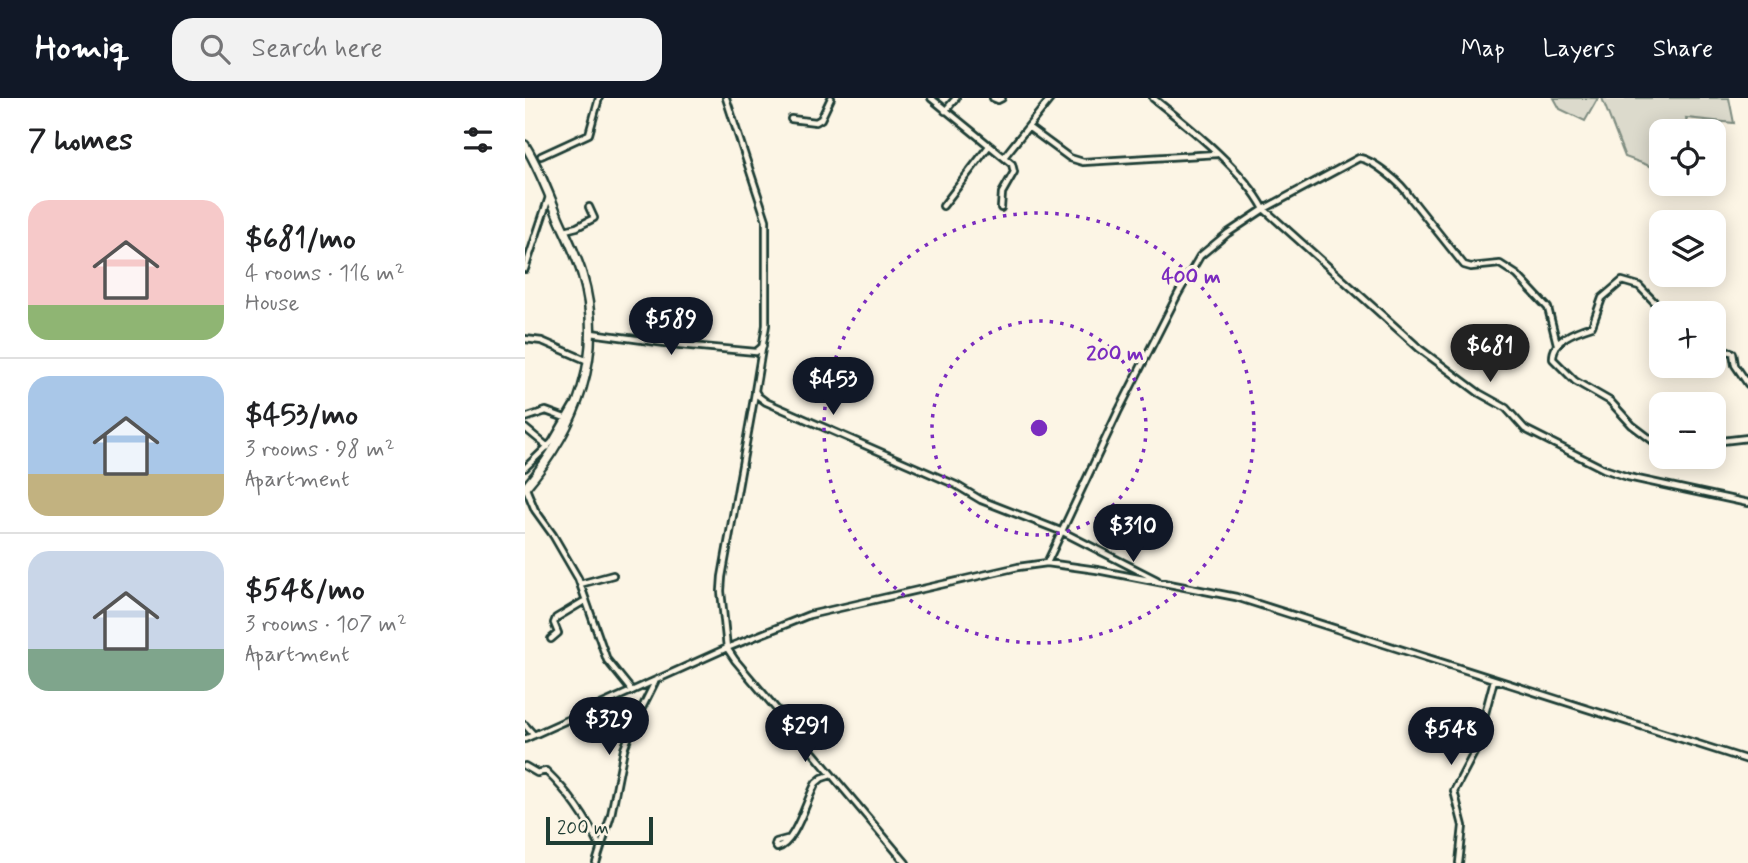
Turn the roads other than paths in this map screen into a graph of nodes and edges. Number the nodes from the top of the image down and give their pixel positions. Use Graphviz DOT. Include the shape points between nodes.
graph roads {
  1 [pos="599,98"];
  2 [pos="726,98"];
  3 [pos="831,98"];
  4 [pos="931,98"];
  5 [pos="956,98"];
  6 [pos="993,98"];
  7 [pos="1002,98"];
  8 [pos="1051,98"];
  9 [pos="1153,98"];
  10 [pos="945,111"];
  11 [pos="791,119"];
  12 [pos="1028,127"];
  13 [pos="525,145"];
  14 [pos="989,146"];
  15 [pos="1217,154"];
  16 [pos="541,156"];
  17 [pos="1004,158"];
  18 [pos="549,197"];
  19 [pos="943,206"];
  20 [pos="589,207"];
  21 [pos="1001,208"];
  22 [pos="1264,209"];
  23 [pos="564,230"];
  24 [pos="525,269"];
  25 [pos="1653,301"];
  26 [pos="590,332"];
  27 [pos="525,339"];
  28 [pos="1557,345"];
  29 [pos="763,346"];
  30 [pos="1726,350"];
  31 [pos="756,352"];
  32 [pos="762,360"];
  33 [pos="588,361"];
  34 [pos="1748,384"];
  35 [pos="755,391"];
  36 [pos="579,401"];
  37 [pos="525,418"];
  38 [pos="565,418"];
  39 [pos="525,428"];
  40 [pos="1649,438"];
  41 [pos="1748,438"];
  42 [pos="1726,441"];
  43 [pos="548,447"];
  44 [pos="527,467"];
  45 [pos="538,472"];
  46 [pos="525,487"];
  47 [pos="1748,503"];
  48 [pos="1063,532"];
  49 [pos="1048,563"];
  50 [pos="613,575"];
  51 [pos="580,584"];
  52 [pos="1164,584"];
  53 [pos="586,600"];
  54 [pos="551,639"];
  55 [pos="727,648"];
  56 [pos="1495,680"];
  57 [pos="655,681"];
  58 [pos="632,691"];
  59 [pos="525,725"];
  60 [pos="534,735"];
  61 [pos="525,739"];
  62 [pos="1748,761"];
  63 [pos="525,766"];
  64 [pos="831,775"];
  65 [pos="788,839"];
  66 [pos="601,848"];
  67 [pos="596,863"];
  68 [pos="907,863"];
  69 [pos="1459,863"];
  1 -- 16 [label="street" via="589,134"];
  2 -- 29 [label="street" via="766,220"];
  3 -- 11 [label="street" via="816,122"];
  4 -- 10 [label="street"];
  5 -- 10 [label="street"];
  6 -- 7 [label="street"];
  8 -- 12 [label="street"];
  9 -- 15 [label="street"];
  10 -- 14 [label="street"];
  12 -- 15 [label="street" via="1070,158 1083,162"];
  12 -- 17 [label="street"];
  13 -- 18 [label="main road"];
  14 -- 17 [label="street"];
  14 -- 19 [label="street"];
  15 -- 22 [label="street" via="1257,195"];
  17 -- 21 [label="street" via="1014,168 1002,192"];
  18 -- 23 [label="main road"];
  18 -- 24 [label="street"];
  20 -- 23 [label="street" via="594,218"];
  22 -- 28 [label="street" via="1365,158 1405,188 1464,265 1501,265 1526,284 1548,308"];
  22 -- 47 [label="street" via="1420,349 1506,408 1525,429 1628,477"];
  22 -- 48 [label="street" via="1219,240 1194,266 1118,412"];
  23 -- 26 [label="main road" via="582,275"];
  25 -- 28 [label="street" via="1639,286 1622,281 1602,298 1592,326 1577,330"];
  26 -- 31 [label="street"];
  26 -- 33 [label="main road"];
  27 -- 33 [label="street" via="542,341"];
  28 -- 40 [label="street" via="1553,359 1568,375 1610,401"];
  29 -- 31 [label="street"];
  29 -- 32 [label="street"];
  30 -- 34 [label="street" via="1733,353"];
  31 -- 32 [label="street"];
  32 -- 35 [label="street"];
  33 -- 36 [label="main road"];
  35 -- 48 [label="street" via="766,402 981,500"];
  35 -- 55 [label="street" via="722,577"];
  36 -- 38 [label="street"];
  36 -- 45 [label="main road" via="560,441"];
  37 -- 38 [label="street" via="546,411"];
  38 -- 43 [label="street"];
  39 -- 43 [label="street"];
  41 -- 42 [label="street"];
  43 -- 44 [label="street"];
  44 -- 45 [label="street"];
  45 -- 46 [label="main road"];
  46 -- 51 [label="street"];
  48 -- 49 [label="street"];
  48 -- 52 [label="street"];
  49 -- 52 [label="street"];
  49 -- 55 [label="street" via="824,611"];
  50 -- 51 [label="street"];
  51 -- 53 [label="street"];
  52 -- 56 [label="street" via="1236,597"];
  53 -- 54 [label="street" via="555,618 558,633"];
  53 -- 58 [label="street" via="607,660"];
  55 -- 57 [label="street"];
  55 -- 64 [label="street"];
  56 -- 62 [label="street"];
  56 -- 69 [label="street" via="1475,751 1454,791 1463,826"];
  57 -- 58 [label="street"];
  57 -- 66 [label="street" via="621,758"];
  58 -- 60 [label="street"];
  59 -- 60 [label="street"];
  60 -- 61 [label="street"];
  63 -- 66 [label="street" via="537,773 546,771 561,786"];
  64 -- 65 [label="street" via="816,783"];
  64 -- 68 [label="street"];
  66 -- 67 [label="street"];
}
